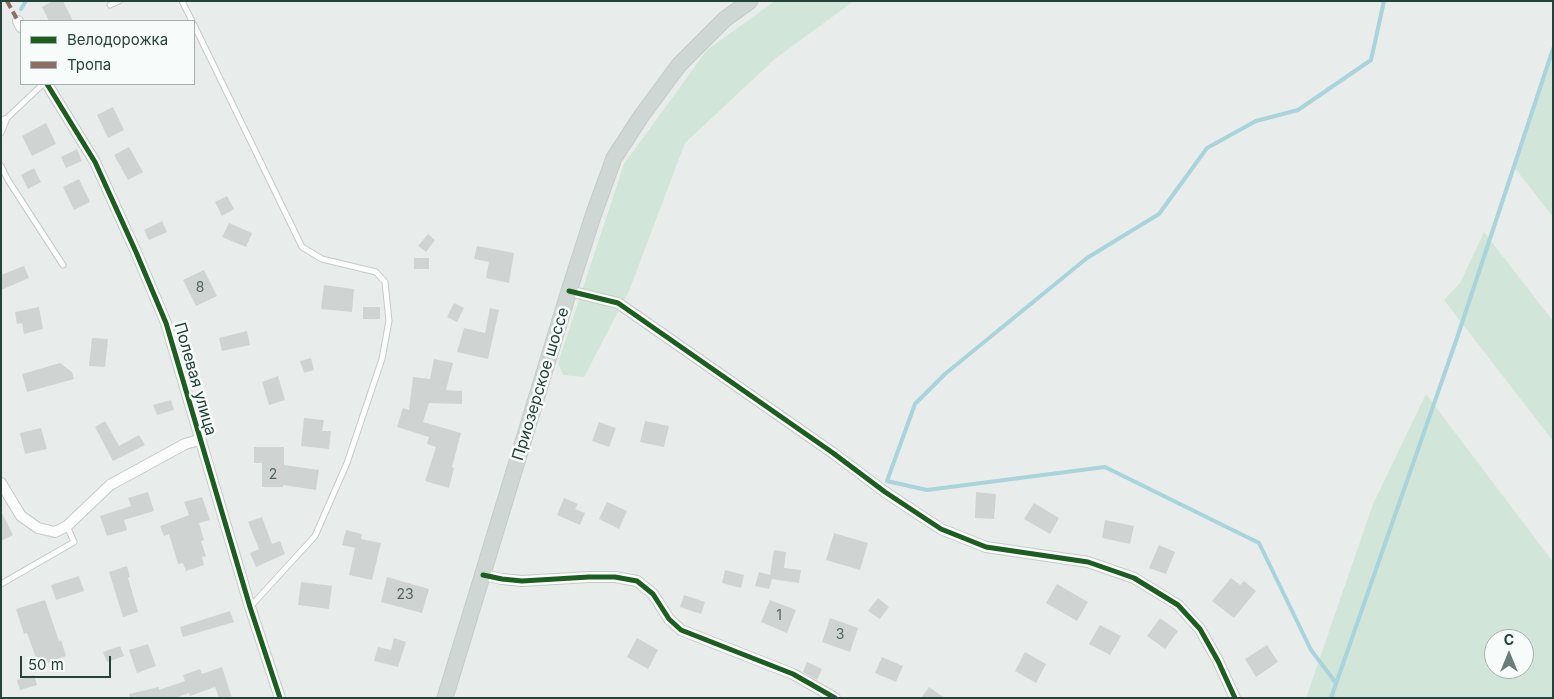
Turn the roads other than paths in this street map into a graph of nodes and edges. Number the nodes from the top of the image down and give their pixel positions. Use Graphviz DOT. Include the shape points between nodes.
graph roads {
  1 [pos="119,1"];
  2 [pos="182,1"];
  3 [pos="750,1"];
  4 [pos="110,6"];
  5 [pos="192,20"];
  6 [pos="195,27"];
  7 [pos="42,85"];
  8 [pos="48,85"];
  9 [pos="4,119"];
  10 [pos="1,134"];
  11 [pos="1,166"];
  12 [pos="63,265"];
  13 [pos="568,291"];
  14 [pos="199,440"];
  15 [pos="1,483"];
  16 [pos="67,526"];
  17 [pos="483,575"];
  18 [pos="1,584"];
  19 [pos="250,607"];
  20 [pos="280,698"];
  21 [pos="445,698"];
  22 [pos="835,698"];
  23 [pos="1235,698"];
  1 -- 4 [label="lane"];
  2 -- 5 [label="lane"];
  3 -- 13 [label="main road, Приозерское шоссе" via="726,19 680,65 614,158"];
  6 -- 19 [label="lane" via="302,247 322,259 376,272 384,282 390,320 382,359 347,463 315,536"];
  7 -- 9 [label="lane"];
  8 -- 14 [label="street, Полевая улица" via="94,162 136,252 166,323"];
  9 -- 10 [label="lane"];
  11 -- 12 [label="lane"];
  13 -- 17 [label="main road, Приозерское шоссе"];
  13 -- 23 [label="street" via="618,303 941,530 986,547 1088,562 1134,578 1178,605 1200,629"];
  14 -- 16 [label="street" via="185,444 110,485"];
  14 -- 19 [label="street, Полевая улица"];
  15 -- 16 [label="street" via="21,516 38,528 55,532"];
  16 -- 18 [label="lane" via="74,542"];
  17 -- 21 [label="main road, Приозерское шоссе"];
  17 -- 22 [label="street" via="522,581 615,577 637,582 653,594 669,619 682,630 793,674"];
  19 -- 20 [label="street, Полевая улица"];
}
